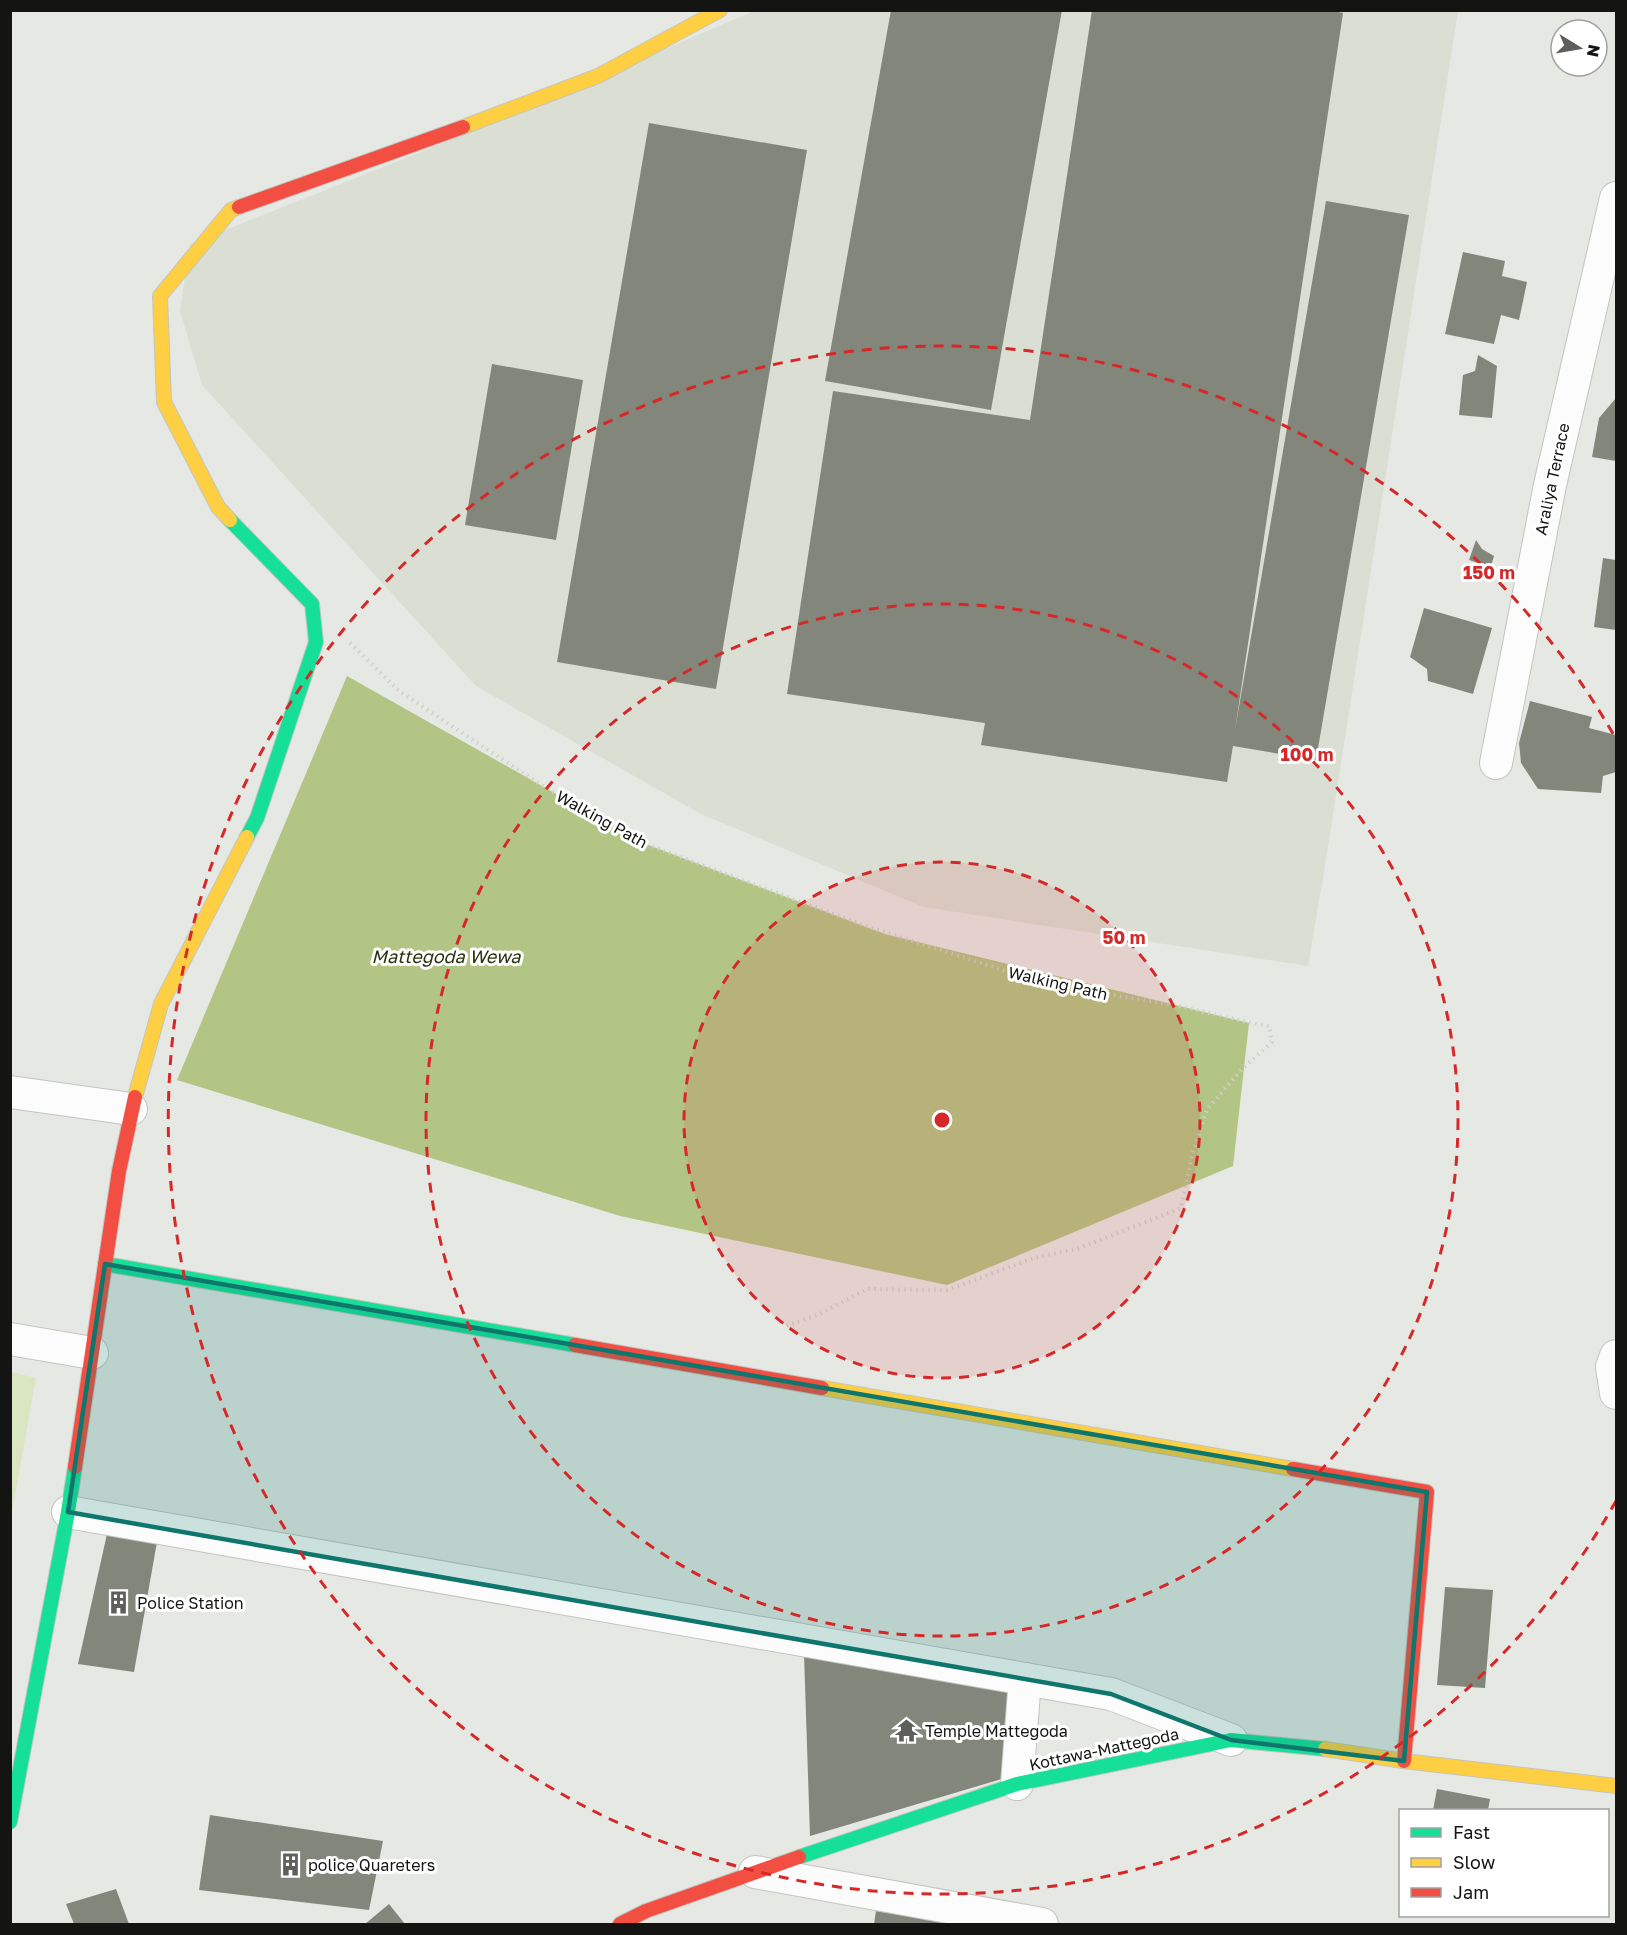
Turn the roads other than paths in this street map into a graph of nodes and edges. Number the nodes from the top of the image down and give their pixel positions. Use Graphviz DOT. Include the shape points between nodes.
graph roads {
  1 [pos="720,10"];
  2 [pos="1617,198"];
  3 [pos="1496,763"];
  4 [pos="10,1092"];
  5 [pos="132,1109"];
  6 [pos="105,1264"];
  7 [pos="10,1340"];
  8 [pos="92,1353"];
  9 [pos="1617,1356"];
  10 [pos="1617,1393"];
  11 [pos="68,1512"];
  12 [pos="1025,1679"];
  13 [pos="1231,1740"];
  14 [pos="18,1742"];
  15 [pos="1404,1761"];
  16 [pos="1017,1784"];
  17 [pos="1617,1786"];
  18 [pos="10,1822"];
  19 [pos="755,1872"];
  20 [pos="620,1924"];
  21 [pos="1042,1924"];
  1 -- 5 [label="street" via="598,76 231,210 160,296 164,402 218,507 312,604 316,642 256,818 161,1004"];
  2 -- 3 [label="street, Araliya Terrace" via="1550,485"];
  4 -- 5 [label="street"];
  5 -- 6 [label="street"];
  6 -- 8 [label="street"];
  6 -- 15 [label="street" via="1427,1492"];
  7 -- 8 [label="street"];
  8 -- 11 [label="street"];
  9 -- 10 [label="street" via="1612,1366"];
  11 -- 12 [label="street"];
  11 -- 14 [label="street"];
  12 -- 13 [label="street" via="1111,1694"];
  12 -- 16 [label="street"];
  13 -- 15 [label="street, Kottawa-Mattegoda" via="1306,1746"];
  13 -- 16 [label="street, Kottawa-Mattegoda"];
  14 -- 18 [label="street"];
  15 -- 17 [label="street, Kottawa-Mattegoda"];
  16 -- 19 [label="street, Kottawa-Mattegoda"];
  19 -- 20 [label="street, Kottawa-Mattegoda"];
  19 -- 21 [label="street"];
}
